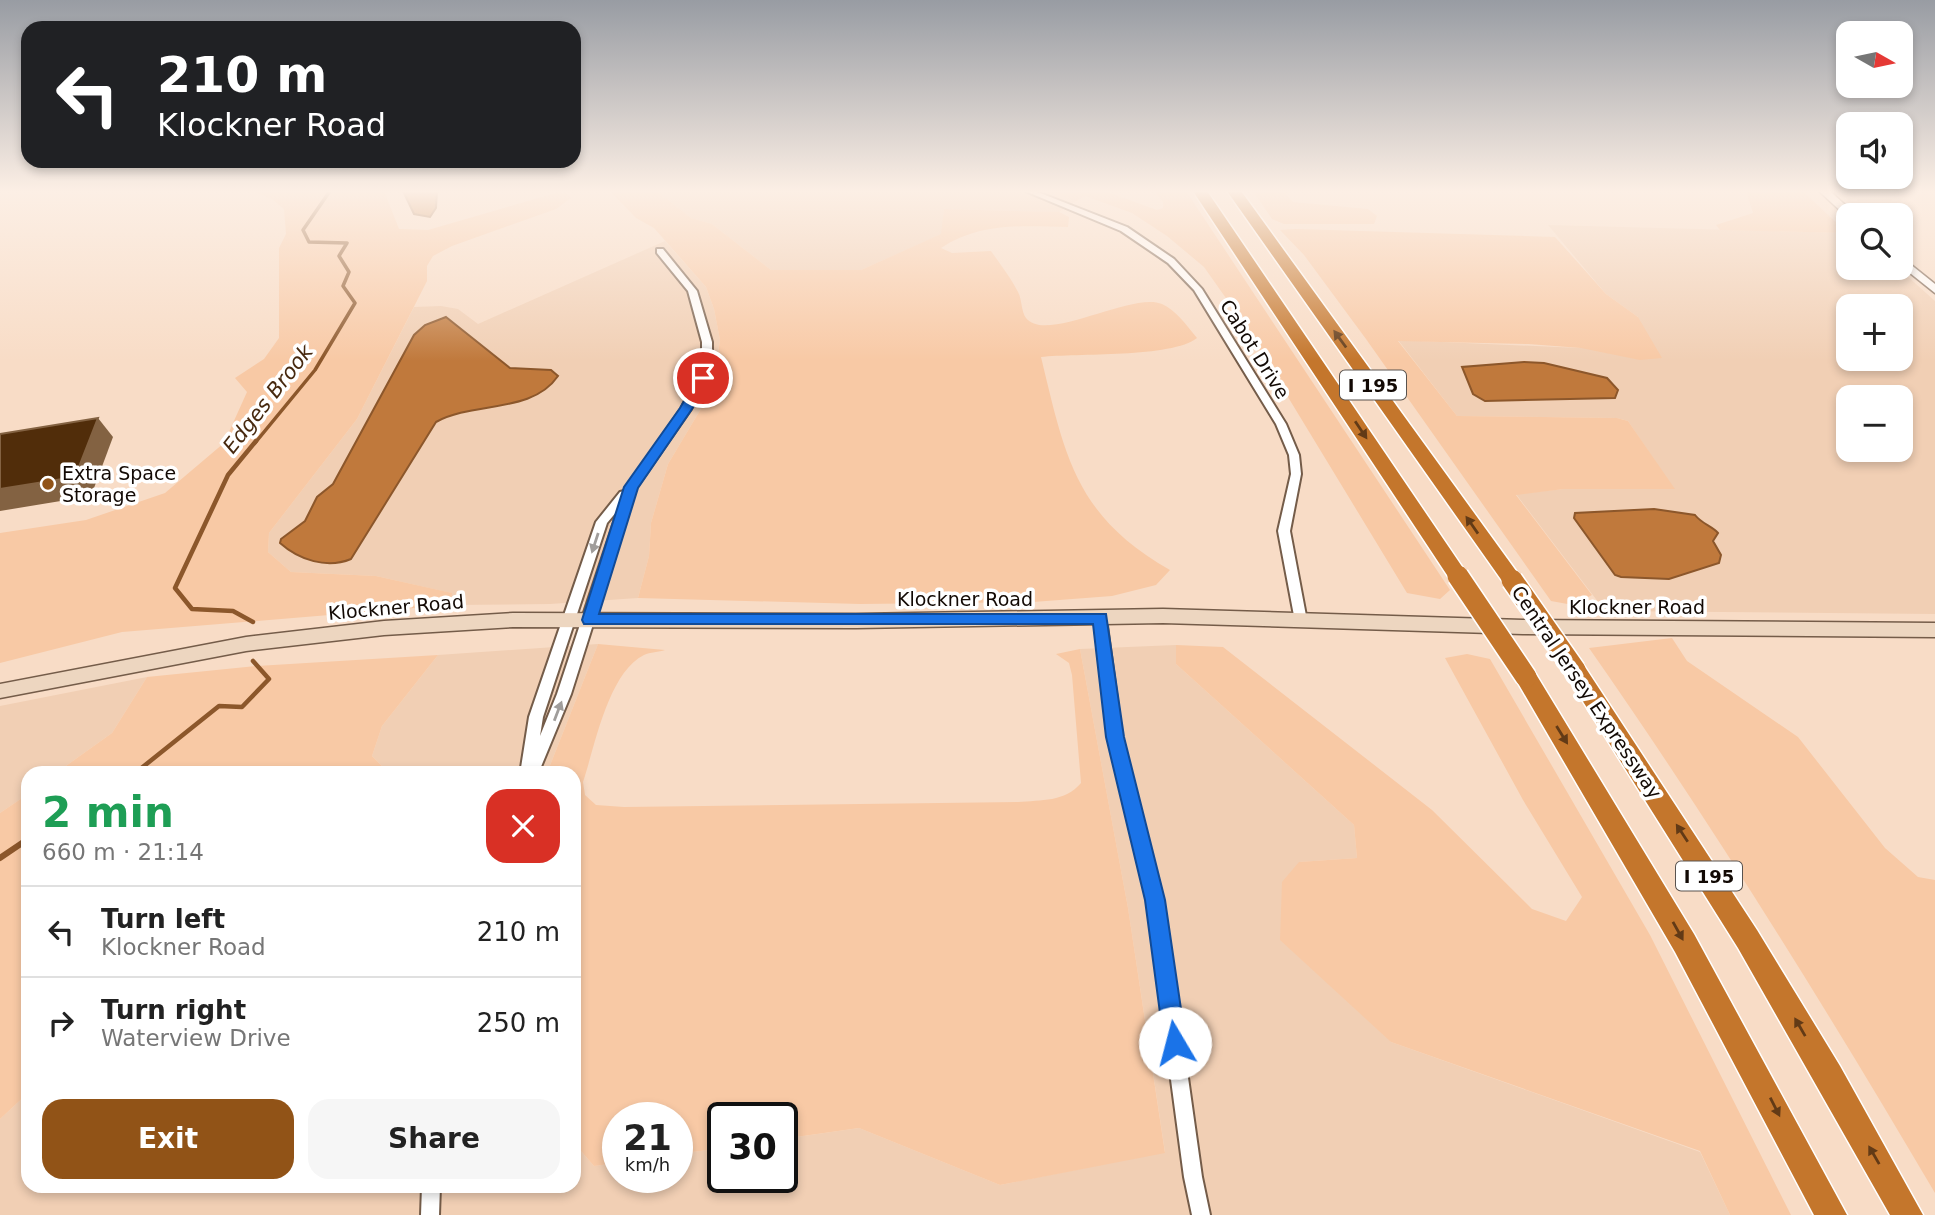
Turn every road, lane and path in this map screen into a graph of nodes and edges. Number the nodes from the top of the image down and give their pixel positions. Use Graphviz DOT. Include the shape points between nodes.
graph roads {
  1 [pos="1152,248"];
  2 [pos="1238,248"];
  3 [pos="1274,248"];
  4 [pos="660,251"];
  5 [pos="1913,271"];
  6 [pos="1935,290"];
  7 [pos="631,487"];
  8 [pos="1100,618"];
  9 [pos="580,620"];
  10 [pos="1301,621"];
  11 [pos="1935,630"];
  12 [pos="0,691"];
  13 [pos="530,766"];
  14 [pos="532,766"];
  15 [pos="431,1193"];
  16 [pos="430,1215"];
  17 [pos="1201,1215"];
  18 [pos="1830,1215"];
  19 [pos="1907,1215"];
  1 -- 10 [label="street, Cabot Drive" via="1198,289 1281,424 1294,455 1296,474 1284,531"];
  2 -- 18 [label="highway, I 195, one-way, bridge" via="1526,677 1720,1004"];
  19 -- 3 [label="highway, Central Jersey Expressway / I 195, one-way, bridge" via="1712,881 1575,670"];
  4 -- 7 [label="street" via="692,291 709,356 695,395"];
  5 -- 6 [label="street"];
  7 -- 9 [label="street"];
  7 -- 9 [label="street, one-way" via="602,523"];
  8 -- 9 [label="main road, Klockner Road"];
  8 -- 10 [label="main road, Klockner Road"];
  8 -- 17 [label="street" via="1115,737 1155,900"];
  9 -- 12 [label="main road, Klockner Road" via="449,623 287,639"];
  9 -- 13 [label="street" via="561,641 536,717"];
  14 -- 9 [label="street, one-way" via="564,694"];
  10 -- 11 [label="main road, Klockner Road"];
  15 -- 16 [label="street"];
}
